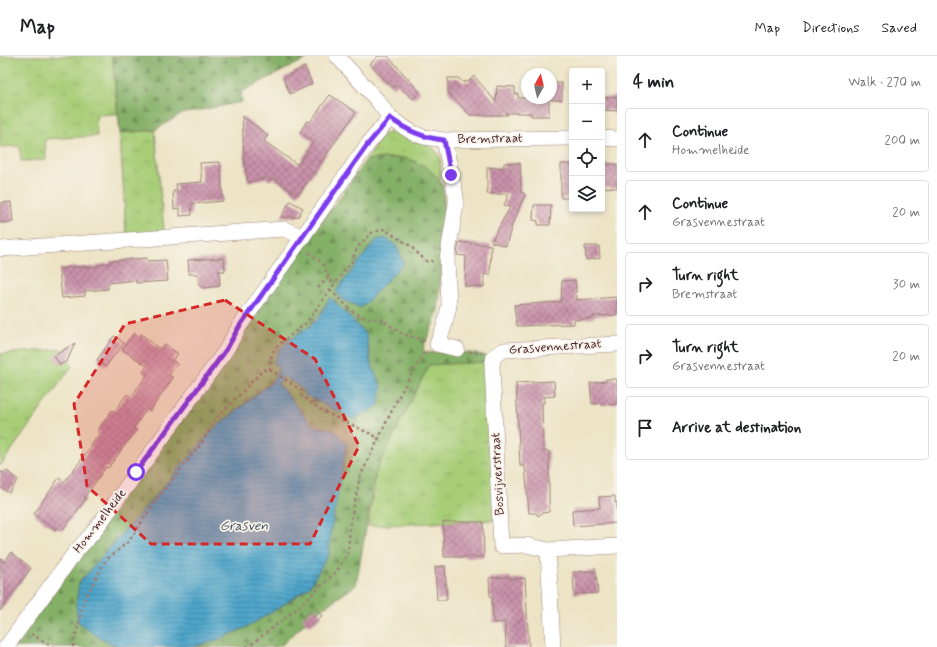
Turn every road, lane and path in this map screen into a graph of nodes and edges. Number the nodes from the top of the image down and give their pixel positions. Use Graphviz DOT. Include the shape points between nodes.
graph roads {
  1 [pos="337,56"];
  2 [pos="390,118"];
  3 [pos="569,138"];
  4 [pos="605,138"];
  5 [pos="617,139"];
  6 [pos="444,140"];
  7 [pos="300,243"];
  8 [pos="0,249"];
  9 [pos="447,259"];
  10 [pos="328,278"];
  11 [pos="332,286"];
  12 [pos="318,288"];
  13 [pos="330,291"];
  14 [pos="437,344"];
  15 [pos="617,344"];
  16 [pos="457,349"];
  17 [pos="494,356"];
  18 [pos="270,369"];
  19 [pos="379,438"];
  20 [pos="617,546"];
  21 [pos="548,550"];
  22 [pos="21,627"];
  23 [pos="6,647"];
  24 [pos="53,647"];
  25 [pos="73,647"];
  26 [pos="246,647"];
  27 [pos="553,647"];
  1 -- 2 [label="street"];
  2 -- 6 [label="street, Bremstraat" via="413,133"];
  2 -- 7 [label="street, Hommelheide" via="368,144"];
  3 -- 6 [label="street, Bremstraat"];
  4 -- 5 [label="street"];
  6 -- 9 [label="street" via="456,196"];
  7 -- 8 [label="street" via="284,229"];
  7 -- 10 [label="path" via="323,264"];
  7 -- 22 [label="street, Hommelheide" via="239,327 226,350"];
  9 -- 11 [label="path" via="426,261 409,245 384,230 371,233 357,248 351,263"];
  9 -- 14 [label="street" via="449,306"];
  10 -- 11 [label="path"];
  10 -- 12 [label="path"];
  11 -- 13 [label="path"];
  13 -- 14 [label="path" via="347,307 365,318 381,319 401,333"];
  13 -- 18 [label="path" via="306,323 275,348 270,360"];
  14 -- 16 [label="street"];
  14 -- 19 [label="path" via="423,354"];
  15 -- 17 [label="street, Grasvennestraat" via="504,350"];
  16 -- 17 [label="path"];
  17 -- 21 [label="street, Bosvijverstraat" via="492,366 501,546 526,545"];
  18 -- 19 [label="path" via="302,391 301,395 321,410"];
  18 -- 25 [label="path" via="263,370 214,421 201,444 129,541 106,560 84,600"];
  19 -- 26 [label="path" via="360,477 350,524 348,553 336,572 300,606"];
  20 -- 21 [label="street, Bosvijverstraat"];
  21 -- 27 [label="street"];
  22 -- 23 [label="street, Hommelheide"];
  22 -- 24 [label="path"];
}
